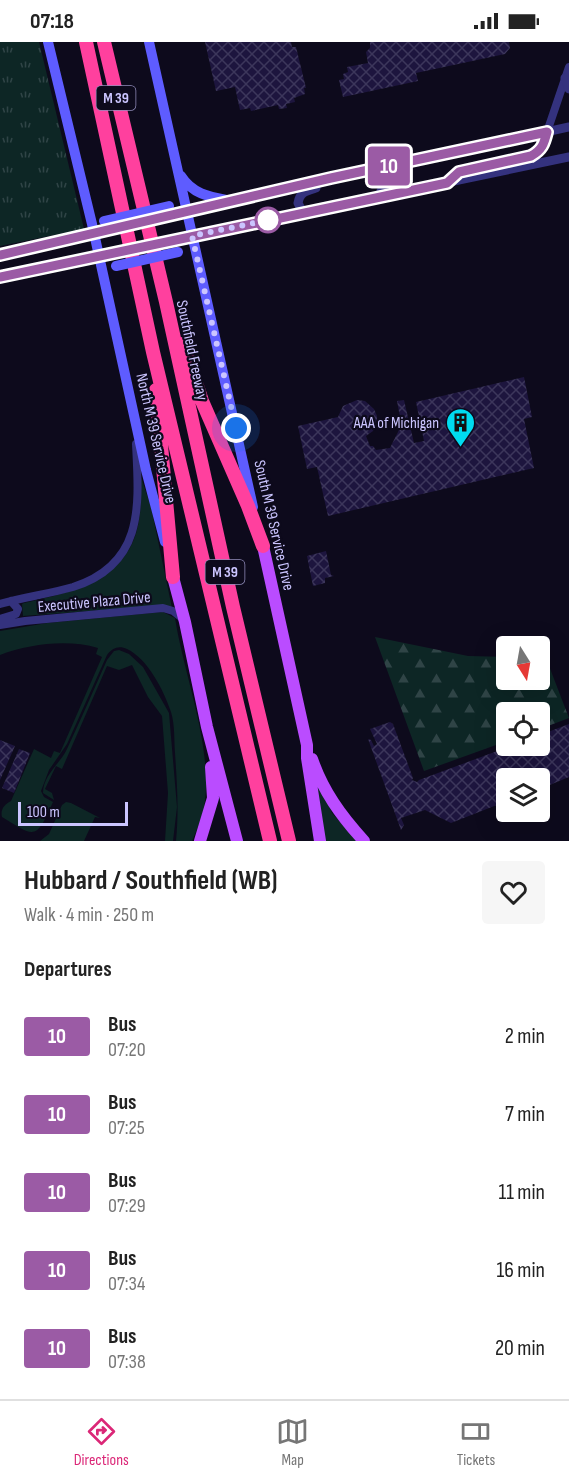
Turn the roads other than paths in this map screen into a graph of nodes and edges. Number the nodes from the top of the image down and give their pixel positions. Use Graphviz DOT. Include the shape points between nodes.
graph roads {
  1 [pos="48,42"];
  2 [pos="86,42"];
  3 [pos="104,42"];
  4 [pos="149,42"];
  5 [pos="569,67"];
  6 [pos="566,78"];
  7 [pos="569,89"];
  8 [pos="569,127"];
  9 [pos="547,132"];
  10 [pos="569,157"];
  11 [pos="380,168"];
  12 [pos="178,172"];
  13 [pos="337,177"];
  14 [pos="447,183"];
  15 [pos="182,188"];
  16 [pos="232,201"];
  17 [pos="322,209"];
  18 [pos="170,211"];
  19 [pos="187,212"];
  20 [pos="307,212"];
  21 [pos="90,214"];
  22 [pos="106,225"];
  23 [pos="94,233"];
  24 [pos="192,236"];
  25 [pos="2,254"];
  26 [pos="99,257"];
  27 [pos="197,260"];
  28 [pos="0,277"];
  29 [pos="105,283"];
  30 [pos="166,302"];
  31 [pos="153,352"];
  32 [pos="136,424"];
  33 [pos="262,546"];
  34 [pos="173,577"];
  35 [pos="11,601"];
  36 [pos="0,604"];
  37 [pos="0,619"];
  38 [pos="185,622"];
  39 [pos="0,626"];
  40 [pos="207,727"];
  41 [pos="307,745"];
  42 [pos="200,841"];
  43 [pos="237,841"];
  44 [pos="270,841"];
  45 [pos="289,841"];
  46 [pos="320,841"];
  47 [pos="364,841"];
  1 -- 21 [label="main road, North M 39 Service Drive"];
  2 -- 31 [label="highway, M 39"];
  3 -- 30 [label="highway, Southfield Freeway / M 39"];
  4 -- 12 [label="main road, South M 39 Service Drive"];
  5 -- 6 [label="street"];
  6 -- 7 [label="street"];
  6 -- 9 [label="street"];
  8 -- 9 [label="street"];
  9 -- 11 [label="street"];
  9 -- 14 [label="street" via="539,152 459,172"];
  10 -- 14 [label="street"];
  11 -- 13 [label="street"];
  11 -- 17 [label="street" via="396,178 390,189 333,201"];
  12 -- 15 [label="main road, South M 39 Service Drive"];
  12 -- 16 [label="main road" via="191,188 204,195"];
  13 -- 16 [label="street"];
  13 -- 20 [label="street" via="299,197 298,204"];
  14 -- 17 [label="street"];
  15 -- 18 [label="main road"];
  15 -- 19 [label="main road, South M 39 Service Drive"];
  16 -- 19 [label="street"];
  17 -- 20 [label="street"];
  18 -- 19 [label="street"];
  18 -- 22 [label="main road, bridge"];
  19 -- 24 [label="main road, South M 39 Service Drive"];
  20 -- 24 [label="street"];
  21 -- 22 [label="main road"];
  21 -- 23 [label="main road, North M 39 Service Drive"];
  22 -- 23 [label="street"];
  23 -- 25 [label="street"];
  23 -- 26 [label="main road, North M 39 Service Drive"];
  24 -- 26 [label="street, bridge"];
  24 -- 27 [label="main road, South M 39 Service Drive"];
  26 -- 28 [label="street"];
  26 -- 29 [label="main road, North M 39 Service Drive"];
  27 -- 29 [label="main road, bridge" via="178,252 116,266 107,273"];
  27 -- 33 [label="main road, South M 39 Service Drive"];
  29 -- 32 [label="main road, North M 39 Service Drive"];
  30 -- 33 [label="highway"];
  30 -- 45 [label="highway, Southfield Freeway / M 39"];
  31 -- 34 [label="highway"];
  31 -- 44 [label="highway, M 39"];
  32 -- 34 [label="main road, North M 39 Service Drive"];
  32 -- 35 [label="street, Executive Plaza Drive" via="138,508 134,529 124,549 104,570 79,584"];
  33 -- 41 [label="main road, South M 39 Service Drive"];
  34 -- 38 [label="main road, North M 39 Service Drive"];
  35 -- 36 [label="street, Executive Plaza Drive"];
  35 -- 37 [label="street, Executive Plaza Drive" via="18,609 16,614"];
  38 -- 39 [label="street, Executive Plaza Drive" via="173,611 162,608"];
  38 -- 40 [label="main road, North M 39 Service Drive"];
  40 -- 42 [label="main road" via="213,798"];
  40 -- 43 [label="main road, North M 39 Service Drive"];
  41 -- 46 [label="main road, South M 39 Service Drive"];
  41 -- 47 [label="main road" via="332,802"];
}
